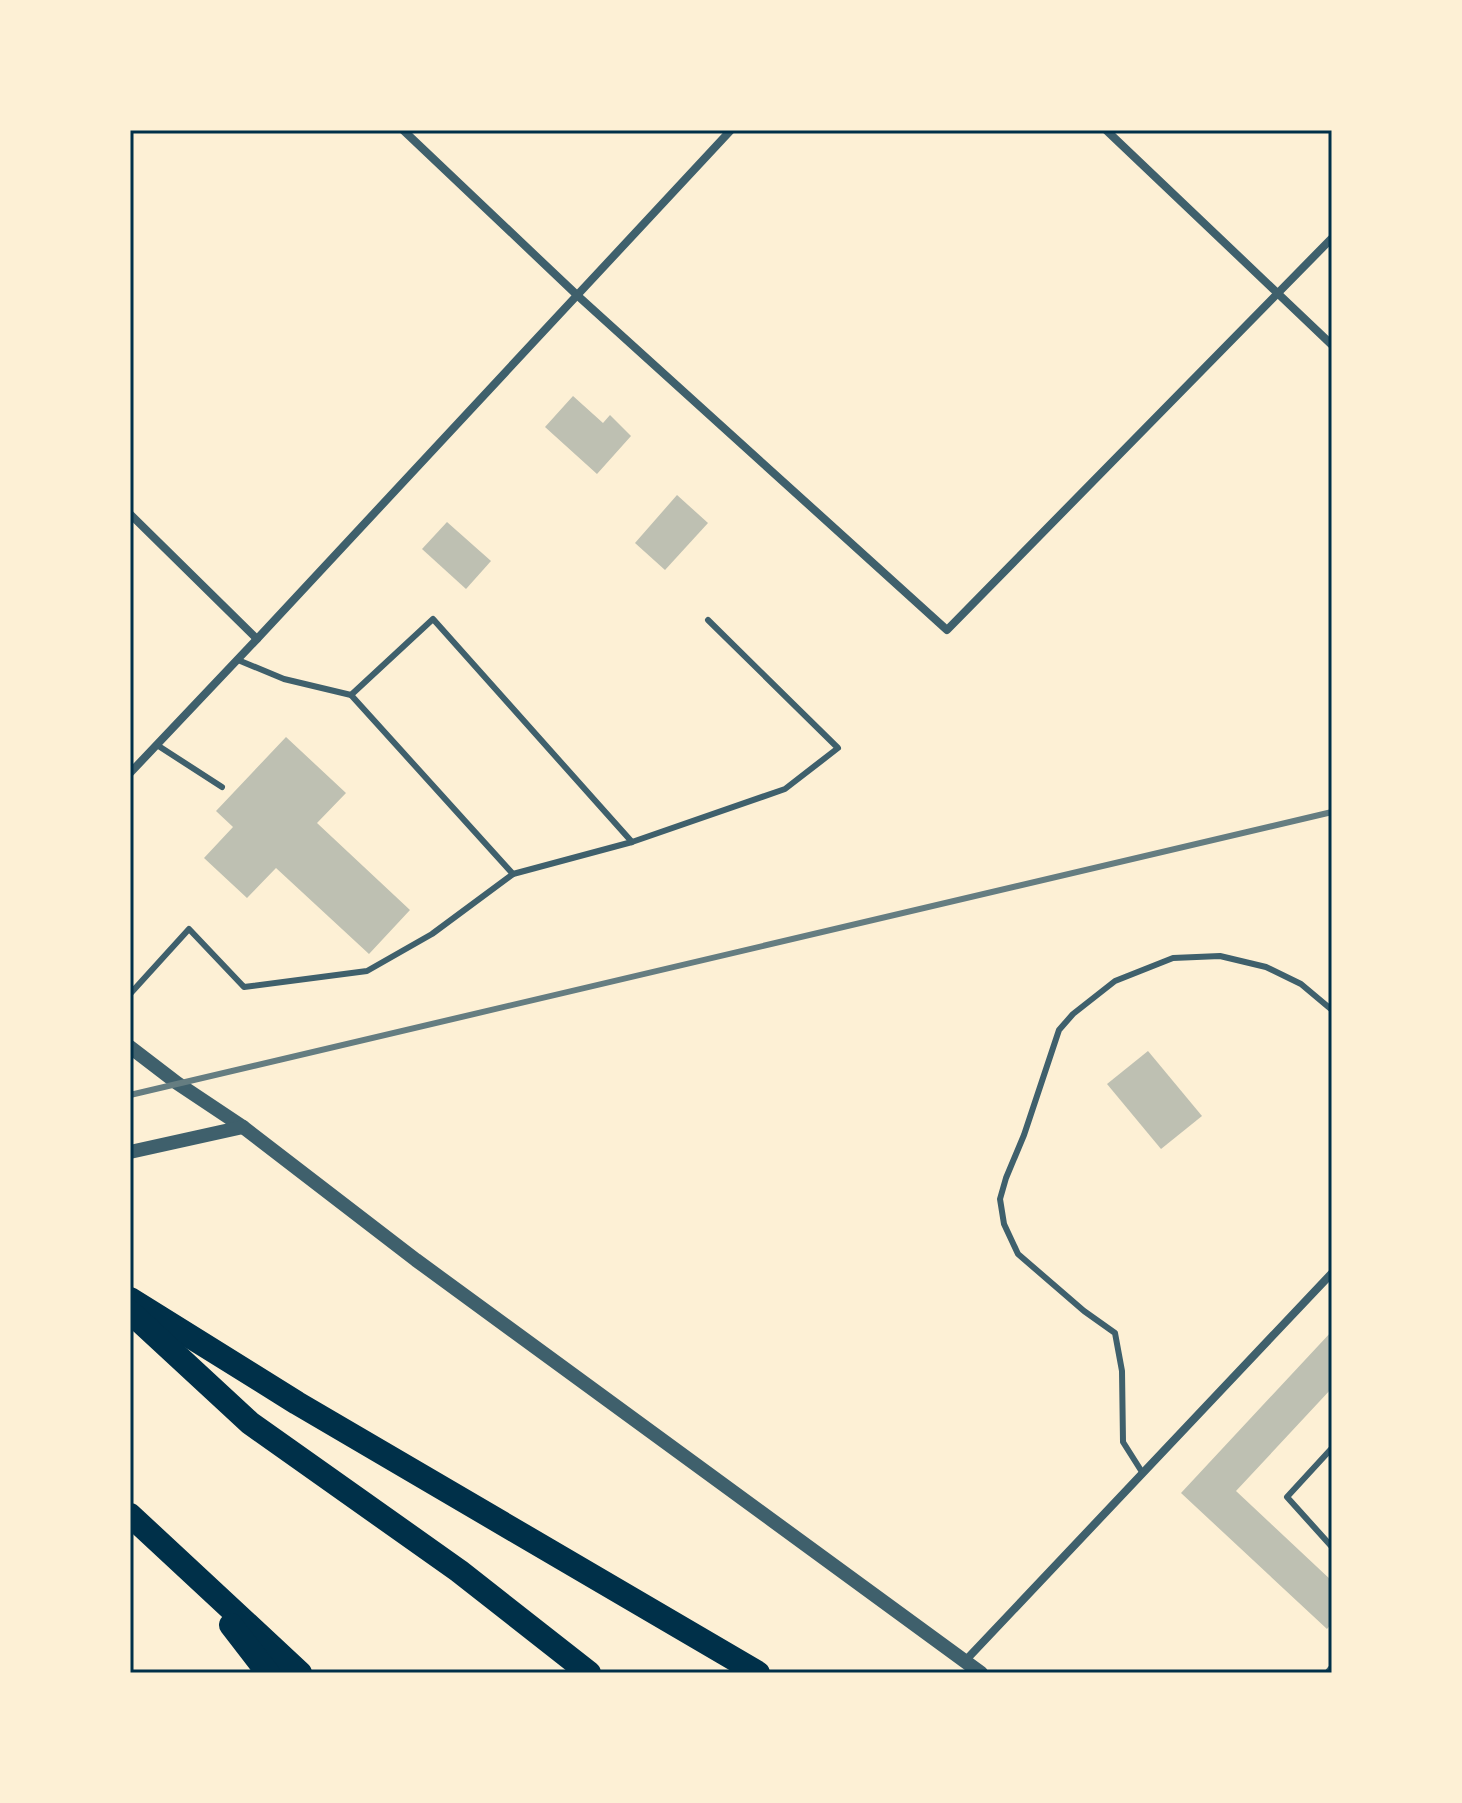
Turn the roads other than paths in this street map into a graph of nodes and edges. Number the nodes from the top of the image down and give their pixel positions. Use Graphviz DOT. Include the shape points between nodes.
graph roads {
  1 [pos="403,130"];
  2 [pos="731,130"];
  3 [pos="1106,130"];
  4 [pos="1332,238"];
  5 [pos="1278,295"];
  6 [pos="578,296"];
  7 [pos="1332,345"];
  8 [pos="130,514"];
  9 [pos="708,620"];
  10 [pos="257,639"];
  11 [pos="238,660"];
  12 [pos="351,695"];
  13 [pos="157,745"];
  14 [pos="130,773"];
  15 [pos="222,787"];
  16 [pos="632,842"];
  17 [pos="513,874"];
  18 [pos="130,994"];
  19 [pos="1332,1010"];
  20 [pos="130,1047"];
  21 [pos="243,1127"];
  22 [pos="130,1152"];
  23 [pos="1332,1273"];
  24 [pos="130,1299"];
  25 [pos="130,1312"];
  26 [pos="1332,1448"];
  27 [pos="1142,1472"];
  28 [pos="130,1515"];
  29 [pos="1332,1547"];
  30 [pos="188,1570"];
  31 [pos="965,1661"];
  32 [pos="1332,1667"];
  33 [pos="268,1673"];
  34 [pos="300,1673"];
  35 [pos="589,1673"];
  36 [pos="758,1673"];
  37 [pos="981,1673"];
  38 [pos="1327,1673"];
  1 -- 6 [label="street"];
  2 -- 6 [label="street"];
  3 -- 5 [label="street"];
  4 -- 5 [label="street"];
  5 -- 6 [label="street" via="947,630"];
  5 -- 7 [label="street"];
  6 -- 10 [label="street"];
  8 -- 10 [label="street"];
  9 -- 16 [label="lane" via="838,748 785,789"];
  10 -- 11 [label="street"];
  11 -- 12 [label="lane" via="284,679"];
  11 -- 13 [label="street"];
  12 -- 16 [label="lane" via="433,619"];
  12 -- 17 [label="lane"];
  13 -- 14 [label="street"];
  13 -- 15 [label="lane"];
  16 -- 17 [label="lane"];
  17 -- 18 [label="lane" via="432,934 367,971 244,987 189,929"];
  19 -- 27 [label="lane" via="1301,984 1266,967 1220,956 1173,958 1115,981 1059,1030 1000,1199 1004,1224 1018,1254 1115,1333 1122,1371 1123,1442"];
  20 -- 21 [label="street"];
  21 -- 22 [label="street"];
  21 -- 31 [label="street" via="416,1260"];
  23 -- 27 [label="street"];
  24 -- 36 [label="highway"];
  25 -- 35 [label="highway" via="250,1423 459,1571"];
  26 -- 29 [label="lane" via="1287,1497"];
  27 -- 31 [label="street"];
  28 -- 30 [label="highway"];
  30 -- 33 [label="highway"];
  30 -- 34 [label="highway"];
  31 -- 37 [label="street"];
  32 -- 38 [label="lane"];
}
